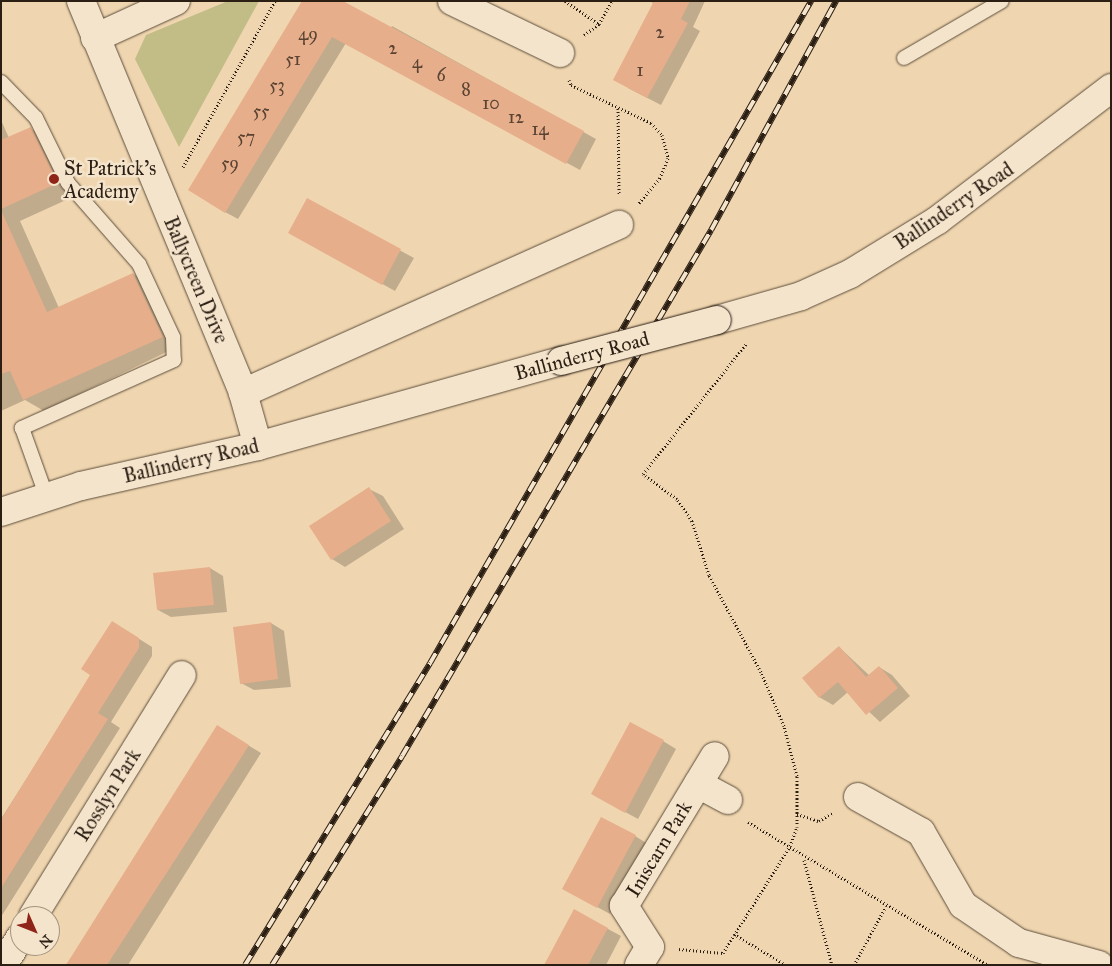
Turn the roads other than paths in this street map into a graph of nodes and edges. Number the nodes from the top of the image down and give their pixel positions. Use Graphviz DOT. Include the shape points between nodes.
graph roads {
  1 [pos="80,1"];
  2 [pos="176,1"];
  3 [pos="452,1"];
  4 [pos="1002,1"];
  5 [pos="95,38"];
  6 [pos="560,53"];
  7 [pos="904,58"];
  8 [pos="1,82"];
  9 [pos="1111,88"];
  10 [pos="619,225"];
  11 [pos="243,393"];
  12 [pos="258,446"];
  13 [pos="47,498"];
  14 [pos="1,512"];
  15 [pos="182,675"];
  16 [pos="715,756"];
  17 [pos="698,784"];
  18 [pos="858,797"];
  19 [pos="728,800"];
  20 [pos="39,906"];
  21 [pos="10,954"];
  22 [pos="644,956"];
  23 [pos="3,965"];
  24 [pos="1100,965"];
  1 -- 5 [label="street, Ballycreen Drive"];
  2 -- 5 [label="street"];
  3 -- 6 [label="street"];
  4 -- 7 [label="lane"];
  5 -- 11 [label="street, Ballycreen Drive"];
  8 -- 13 [label="lane" via="36,118 68,183 140,264 172,337 174,360 22,428"];
  9 -- 12 [label="street, Ballinderry Road, bridge" via="938,220 850,274 801,296"];
  10 -- 11 [label="street"];
  11 -- 12 [label="street, Ballycreen Drive"];
  12 -- 13 [label="street, Ballinderry Road"];
  13 -- 14 [label="street, Ballinderry Road"];
  15 -- 20 [label="street, Rosslyn Park"];
  16 -- 17 [label="street, Iniscarn Park"];
  17 -- 19 [label="street, Iniscarn Park"];
  17 -- 22 [label="street, Iniscarn Park" via="624,906"];
  18 -- 24 [label="street" via="921,832 964,905 1019,943"];
  21 -- 23 [label="street"];
}
